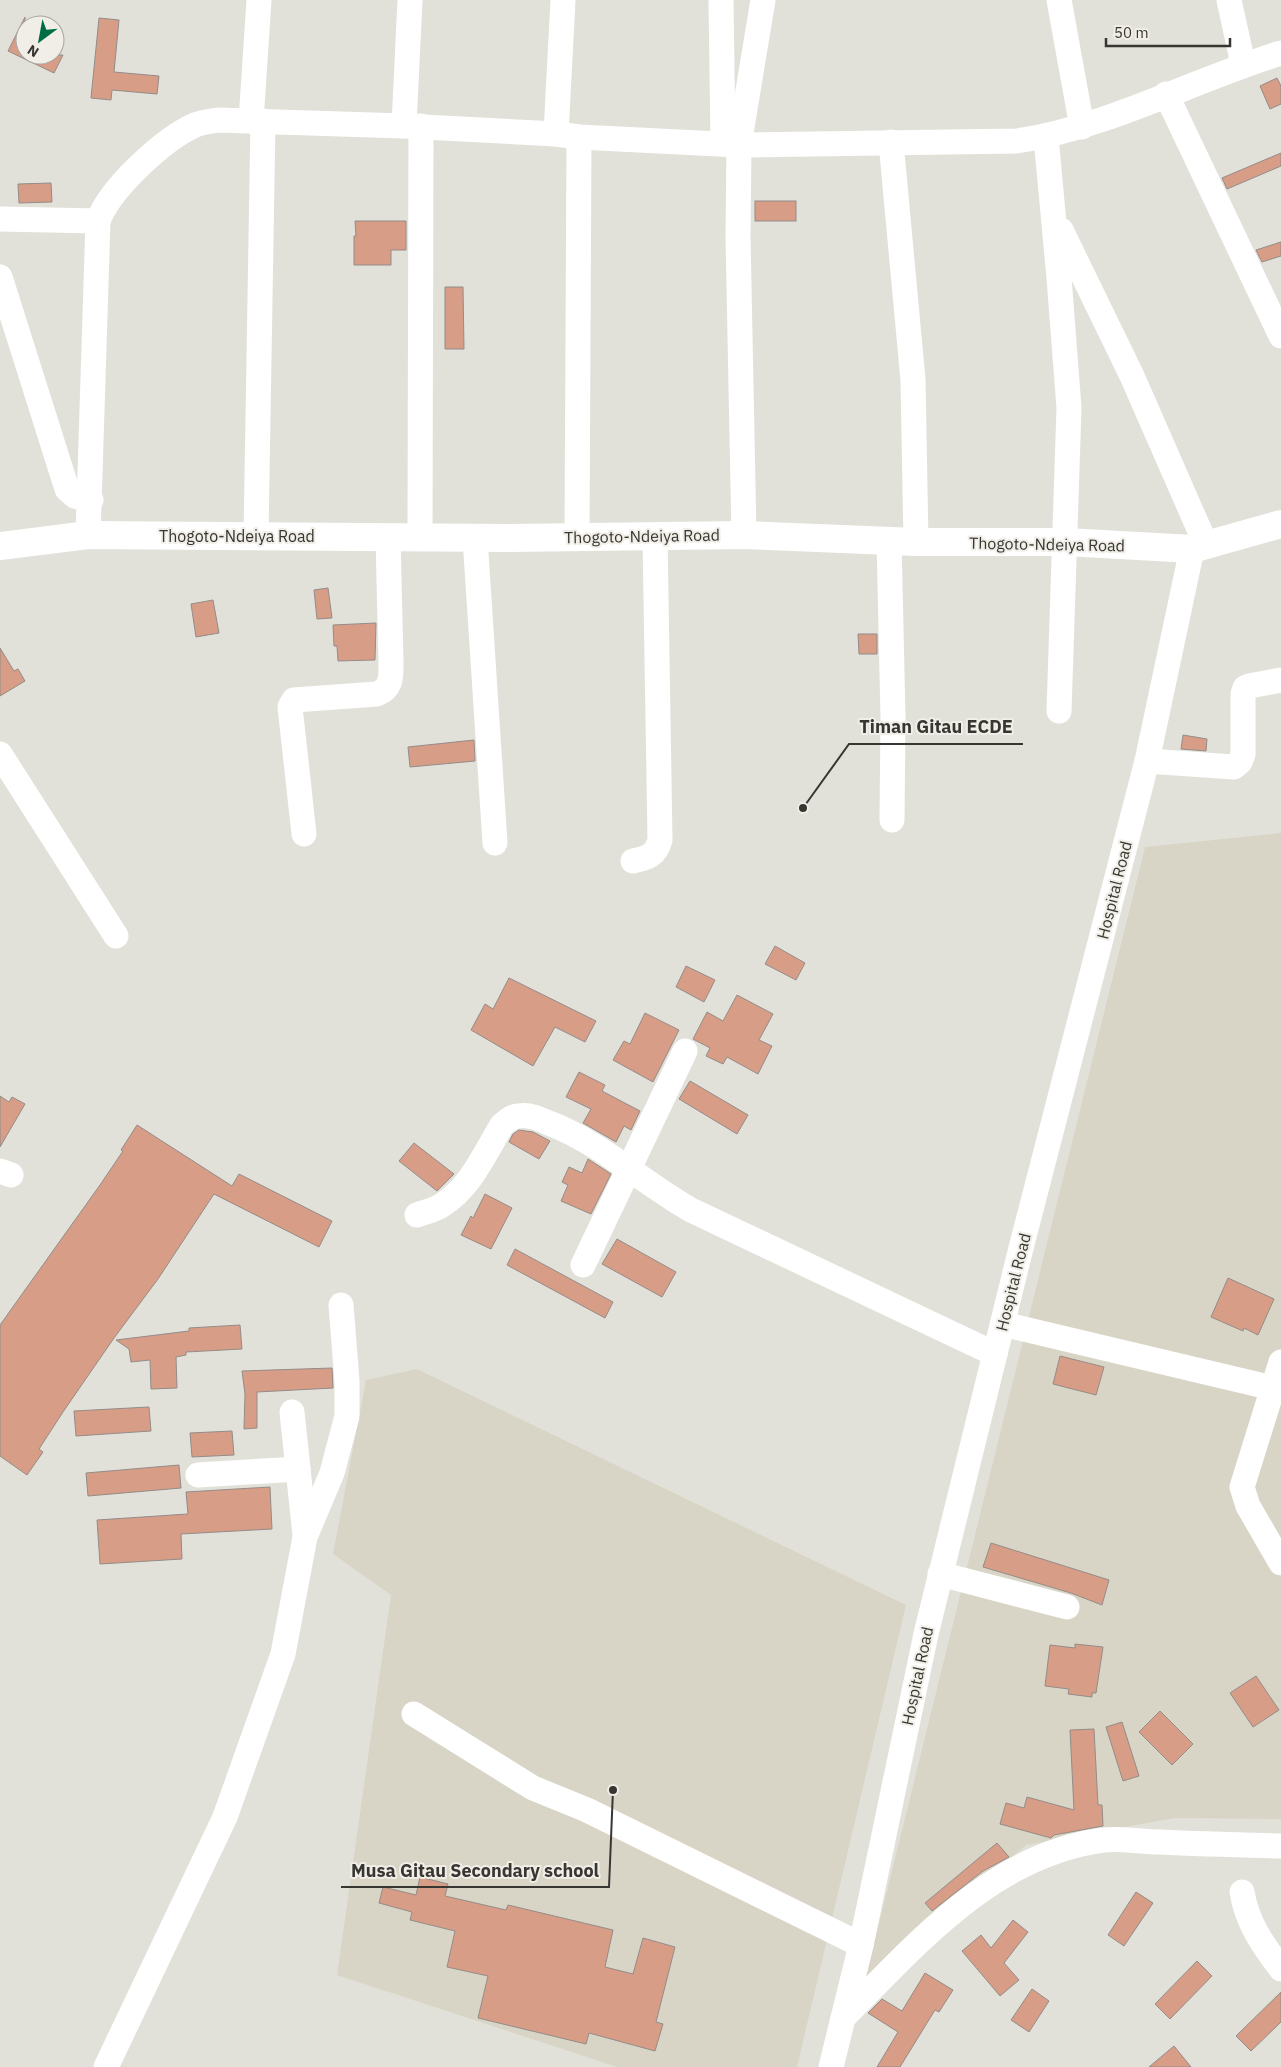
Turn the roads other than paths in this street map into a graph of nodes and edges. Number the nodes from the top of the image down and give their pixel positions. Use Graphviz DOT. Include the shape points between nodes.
graph roads {
  1 [pos="259,0"];
  2 [pos="410,0"];
  3 [pos="563,0"];
  4 [pos="721,0"];
  5 [pos="763,0"];
  6 [pos="1059,0"];
  7 [pos="1229,0"];
  8 [pos="1281,53"];
  9 [pos="1243,64"];
  10 [pos="1166,94"];
  11 [pos="257,121"];
  12 [pos="413,126"];
  13 [pos="1082,127"];
  14 [pos="568,136"];
  15 [pos="1046,137"];
  16 [pos="892,142"];
  17 [pos="731,144"];
  18 [pos="1053,214"];
  19 [pos="0,219"];
  20 [pos="98,221"];
  21 [pos="0,277"];
  22 [pos="1281,336"];
  23 [pos="91,500"];
  24 [pos="1281,524"];
  25 [pos="88,535"];
  26 [pos="744,535"];
  27 [pos="256,536"];
  28 [pos="388,537"];
  29 [pos="420,537"];
  30 [pos="577,537"];
  31 [pos="655,537"];
  32 [pos="476,538"];
  33 [pos="889,541"];
  34 [pos="916,542"];
  35 [pos="1066,542"];
  36 [pos="0,546"];
  37 [pos="1199,547"];
  38 [pos="1281,680"];
  39 [pos="1060,711"];
  40 [pos="0,754"];
  41 [pos="1147,761"];
  42 [pos="892,820"];
  43 [pos="304,834"];
  44 [pos="494,843"];
  45 [pos="633,861"];
  46 [pos="116,936"];
  47 [pos="685,1051"];
  48 [pos="629,1169"];
  49 [pos="417,1216"];
  50 [pos="583,1265"];
  51 [pos="341,1305"];
  52 [pos="1002,1324"];
  53 [pos="995,1354"];
  54 [pos="1281,1362"];
  55 [pos="1273,1388"];
  56 [pos="292,1412"];
  57 [pos="298,1469"];
  58 [pos="198,1476"];
  59 [pos="305,1537"];
  60 [pos="1281,1563"];
  61 [pos="940,1574"];
  62 [pos="1067,1607"];
  63 [pos="414,1714"];
  64 [pos="1281,1846"];
  65 [pos="1242,1892"];
  66 [pos="861,1945"];
  67 [pos="1281,1969"];
  68 [pos="843,2018"];
  69 [pos="833,2066"];
  70 [pos="106,2067"];
  1 -- 11 [label="street"];
  2 -- 12 [label="street"];
  3 -- 14 [label="street"];
  4 -- 17 [label="street"];
  5 -- 17 [label="street"];
  6 -- 13 [label="street"];
  7 -- 9 [label="street"];
  8 -- 9 [label="street"];
  9 -- 10 [label="street"];
  10 -- 13 [label="street"];
  10 -- 22 [label="street"];
  11 -- 12 [label="street"];
  11 -- 20 [label="street" via="218,120 196,124 171,139 114,191"];
  11 -- 27 [label="street"];
  12 -- 14 [label="street"];
  12 -- 29 [label="street"];
  13 -- 15 [label="street"];
  14 -- 17 [label="street"];
  14 -- 30 [label="street"];
  15 -- 16 [label="street" via="1017,141"];
  15 -- 18 [label="street"];
  16 -- 17 [label="street"];
  16 -- 34 [label="street" via="913,380"];
  17 -- 26 [label="street" via="738,236"];
  18 -- 35 [label="street" via="1069,408"];
  18 -- 37 [label="street" via="1132,376"];
  19 -- 20 [label="street"];
  20 -- 23 [label="street"];
  21 -- 23 [label="street" via="67,489 75,496"];
  23 -- 25 [label="street"];
  24 -- 37 [label="main road, Thogoto-Ndeiya Road"];
  25 -- 27 [label="main road, Thogoto-Ndeiya Road"];
  25 -- 36 [label="main road, Thogoto-Ndeiya Road"];
  26 -- 31 [label="main road, Thogoto-Ndeiya Road"];
  26 -- 33 [label="main road, Thogoto-Ndeiya Road"];
  27 -- 28 [label="main road, Thogoto-Ndeiya Road"];
  28 -- 29 [label="main road, Thogoto-Ndeiya Road"];
  28 -- 43 [label="street" via="391,681 388,687 377,694 294,700 290,707"];
  29 -- 32 [label="main road, Thogoto-Ndeiya Road"];
  30 -- 31 [label="main road, Thogoto-Ndeiya Road"];
  30 -- 32 [label="main road, Thogoto-Ndeiya Road"];
  31 -- 45 [label="street" via="660,840 654,854"];
  32 -- 44 [label="street"];
  33 -- 34 [label="main road, Thogoto-Ndeiya Road"];
  33 -- 42 [label="street"];
  34 -- 35 [label="main road, Thogoto-Ndeiya Road"];
  35 -- 37 [label="main road, Thogoto-Ndeiya Road"];
  35 -- 39 [label="street"];
  37 -- 41 [label="street, Hospital Road"];
  38 -- 41 [label="street" via="1245,688 1243,754 1234,766"];
  40 -- 46 [label="street"];
  41 -- 52 [label="street, Hospital Road"];
  47 -- 48 [label="street"];
  48 -- 49 [label="street" via="568,1130 519,1115 502,1125 454,1197"];
  48 -- 50 [label="street"];
  48 -- 53 [label="street" via="690,1210"];
  51 -- 59 [label="street" via="347,1416 332,1472"];
  52 -- 53 [label="street, Hospital Road"];
  52 -- 55 [label="street"];
  53 -- 61 [label="street, Hospital Road"];
  54 -- 55 [label="street"];
  55 -- 60 [label="street" via="1242,1487 1248,1506"];
  56 -- 57 [label="street"];
  57 -- 58 [label="street"];
  57 -- 59 [label="street"];
  59 -- 70 [label="street" via="283,1654 225,1817"];
  61 -- 62 [label="street"];
  61 -- 66 [label="street, Hospital Road"];
  63 -- 66 [label="street" via="534,1788 595,1814"];
  64 -- 68 [label="street" via="1104,1840 1040,1858 1009,1871 943,1919"];
  65 -- 67 [label="street" via="1245,1911 1256,1934"];
  66 -- 68 [label="street, Hospital Road"];
  68 -- 69 [label="street, Hospital Road"];
}
